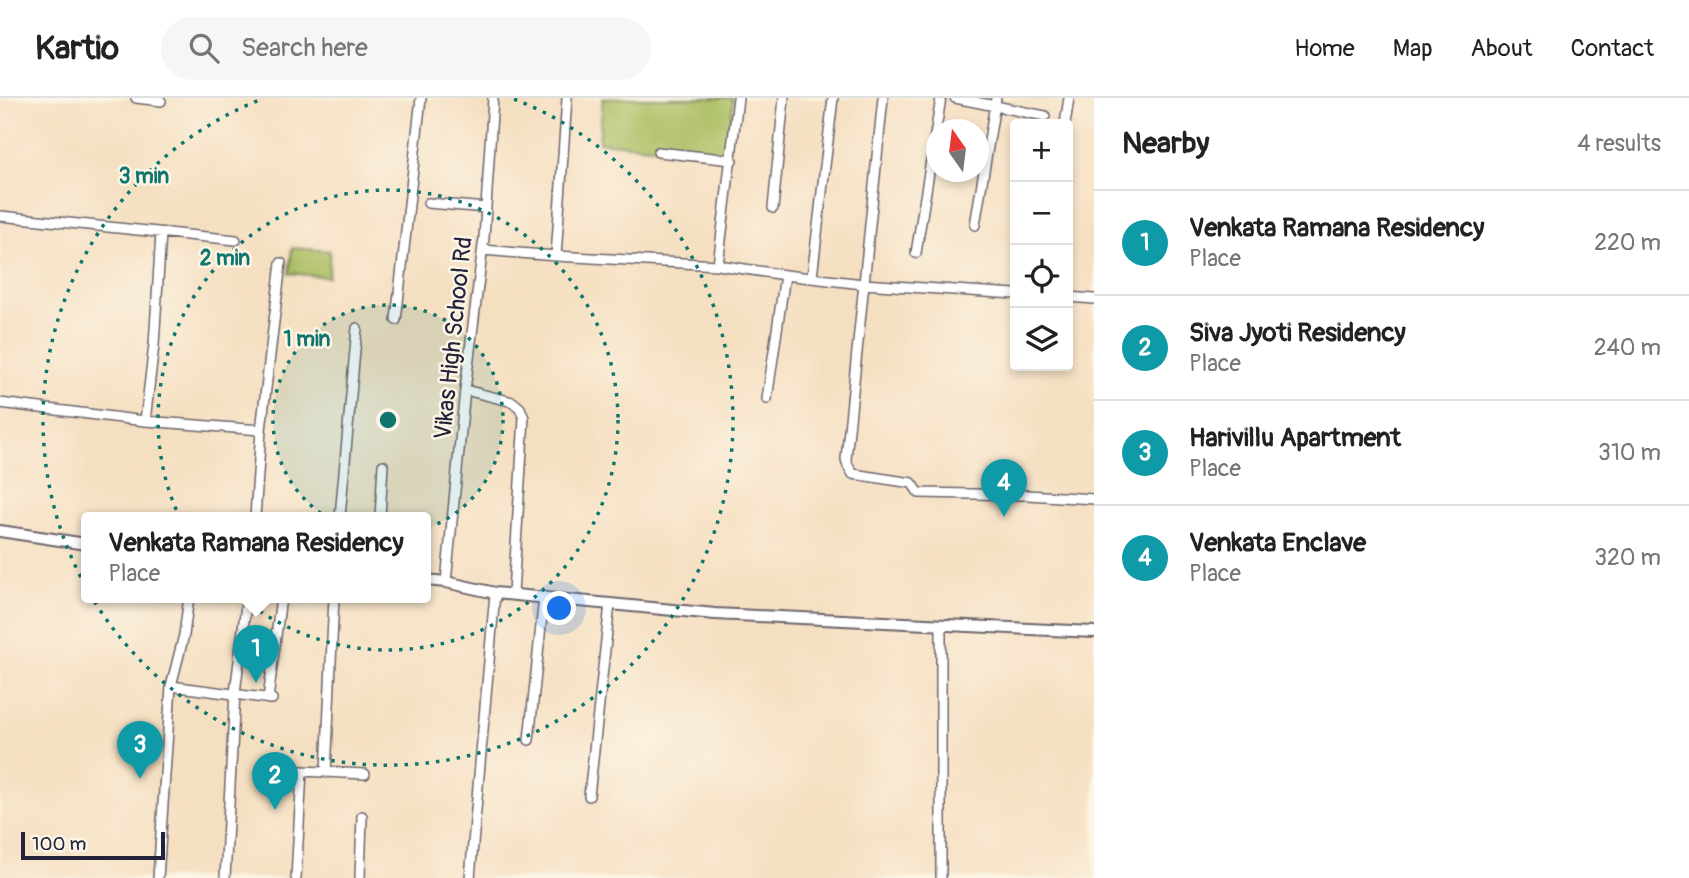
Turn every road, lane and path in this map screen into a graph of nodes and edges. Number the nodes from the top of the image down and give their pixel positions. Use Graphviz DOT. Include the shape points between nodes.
graph roads {
  1 [pos="136,98"];
  2 [pos="421,98"];
  3 [pos="493,98"];
  4 [pos="567,98"];
  5 [pos="738,98"];
  6 [pos="784,98"];
  7 [pos="834,98"];
  8 [pos="883,98"];
  9 [pos="941,98"];
  10 [pos="955,98"];
  11 [pos="1069,98"];
  12 [pos="161,101"];
  13 [pos="995,102"];
  14 [pos="1045,116"];
  15 [pos="1066,119"];
  16 [pos="658,152"];
  17 [pos="732,160"];
  18 [pos="428,203"];
  19 [pos="486,208"];
  20 [pos="773,208"];
  21 [pos="0,216"];
  22 [pos="975,225"];
  23 [pos="161,233"];
  24 [pos="236,240"];
  25 [pos="483,250"];
  26 [pos="916,253"];
  27 [pos="556,256"];
  28 [pos="281,262"];
  29 [pos="718,265"];
  30 [pos="785,275"];
  31 [pos="812,278"];
  32 [pos="863,284"];
  33 [pos="1010,294"];
  34 [pos="1073,297"];
  35 [pos="1094,299"];
  36 [pos="396,320"];
  37 [pos="357,328"];
  38 [pos="465,390"];
  39 [pos="767,398"];
  40 [pos="0,403"];
  41 [pos="145,421"];
  42 [pos="261,430"];
  43 [pos="383,465"];
  44 [pos="1094,499"];
  45 [pos="254,512"];
  46 [pos="340,512"];
  47 [pos="380,512"];
  48 [pos="0,531"];
  49 [pos="81,543"];
  50 [pos="431,580"];
  51 [pos="446,582"];
  52 [pos="495,593"];
  53 [pos="513,593"];
  54 [pos="544,597"];
  55 [pos="188,603"];
  56 [pos="246,603"];
  57 [pos="280,603"];
  58 [pos="334,603"];
  59 [pos="610,604"];
  60 [pos="941,626"];
  61 [pos="1094,632"];
  62 [pos="172,686"];
  63 [pos="235,693"];
  64 [pos="529,740"];
  65 [pos="327,773"];
  66 [pos="365,774"];
  67 [pos="589,796"];
  68 [pos="362,816"];
  69 [pos="158,878"];
  70 [pos="225,878"];
  71 [pos="296,878"];
  72 [pos="359,878"];
  73 [pos="470,878"];
  74 [pos="941,878"];
  1 -- 12 [label="street"];
  2 -- 36 [label="street"];
  3 -- 19 [label="street, Vikas High School Rd"];
  4 -- 27 [label="street"];
  5 -- 17 [label="street"];
  6 -- 20 [label="street"];
  7 -- 31 [label="street"];
  8 -- 32 [label="street"];
  9 -- 26 [label="street"];
  10 -- 13 [label="street"];
  11 -- 15 [label="street"];
  13 -- 14 [label="street"];
  13 -- 22 [label="street"];
  16 -- 17 [label="street"];
  17 -- 29 [label="street"];
  18 -- 19 [label="street"];
  19 -- 25 [label="street, Vikas High School Rd"];
  21 -- 23 [label="street"];
  23 -- 24 [label="street"];
  23 -- 41 [label="street"];
  25 -- 27 [label="street"];
  25 -- 38 [label="street, Vikas High School Rd"];
  27 -- 29 [label="street"];
  28 -- 42 [label="street"];
  29 -- 30 [label="street"];
  30 -- 31 [label="street"];
  30 -- 39 [label="street"];
  31 -- 32 [label="street"];
  32 -- 33 [label="street"];
  32 -- 44 [label="street" via="846,459 853,474 912,483 919,494"];
  34 -- 35 [label="street"];
  37 -- 46 [label="street"];
  38 -- 51 [label="street, Vikas High School Rd"];
  38 -- 53 [label="street" via="513,402 524,418"];
  40 -- 41 [label="street"];
  41 -- 42 [label="street"];
  42 -- 45 [label="street"];
  43 -- 47 [label="street"];
  48 -- 49 [label="street"];
  50 -- 51 [label="street"];
  51 -- 52 [label="street"];
  52 -- 53 [label="street"];
  52 -- 73 [label="street"];
  53 -- 54 [label="street"];
  54 -- 59 [label="street"];
  54 -- 64 [label="street"];
  55 -- 62 [label="street"];
  56 -- 63 [label="street"];
  57 -- 63 [label="street" via="270,699"];
  58 -- 65 [label="street"];
  59 -- 60 [label="street"];
  59 -- 67 [label="street"];
  60 -- 61 [label="street"];
  60 -- 74 [label="street"];
  62 -- 63 [label="street"];
  62 -- 69 [label="street"];
  63 -- 70 [label="street"];
  65 -- 66 [label="street"];
  65 -- 71 [label="street" via="302,771"];
  68 -- 72 [label="street"];
}
